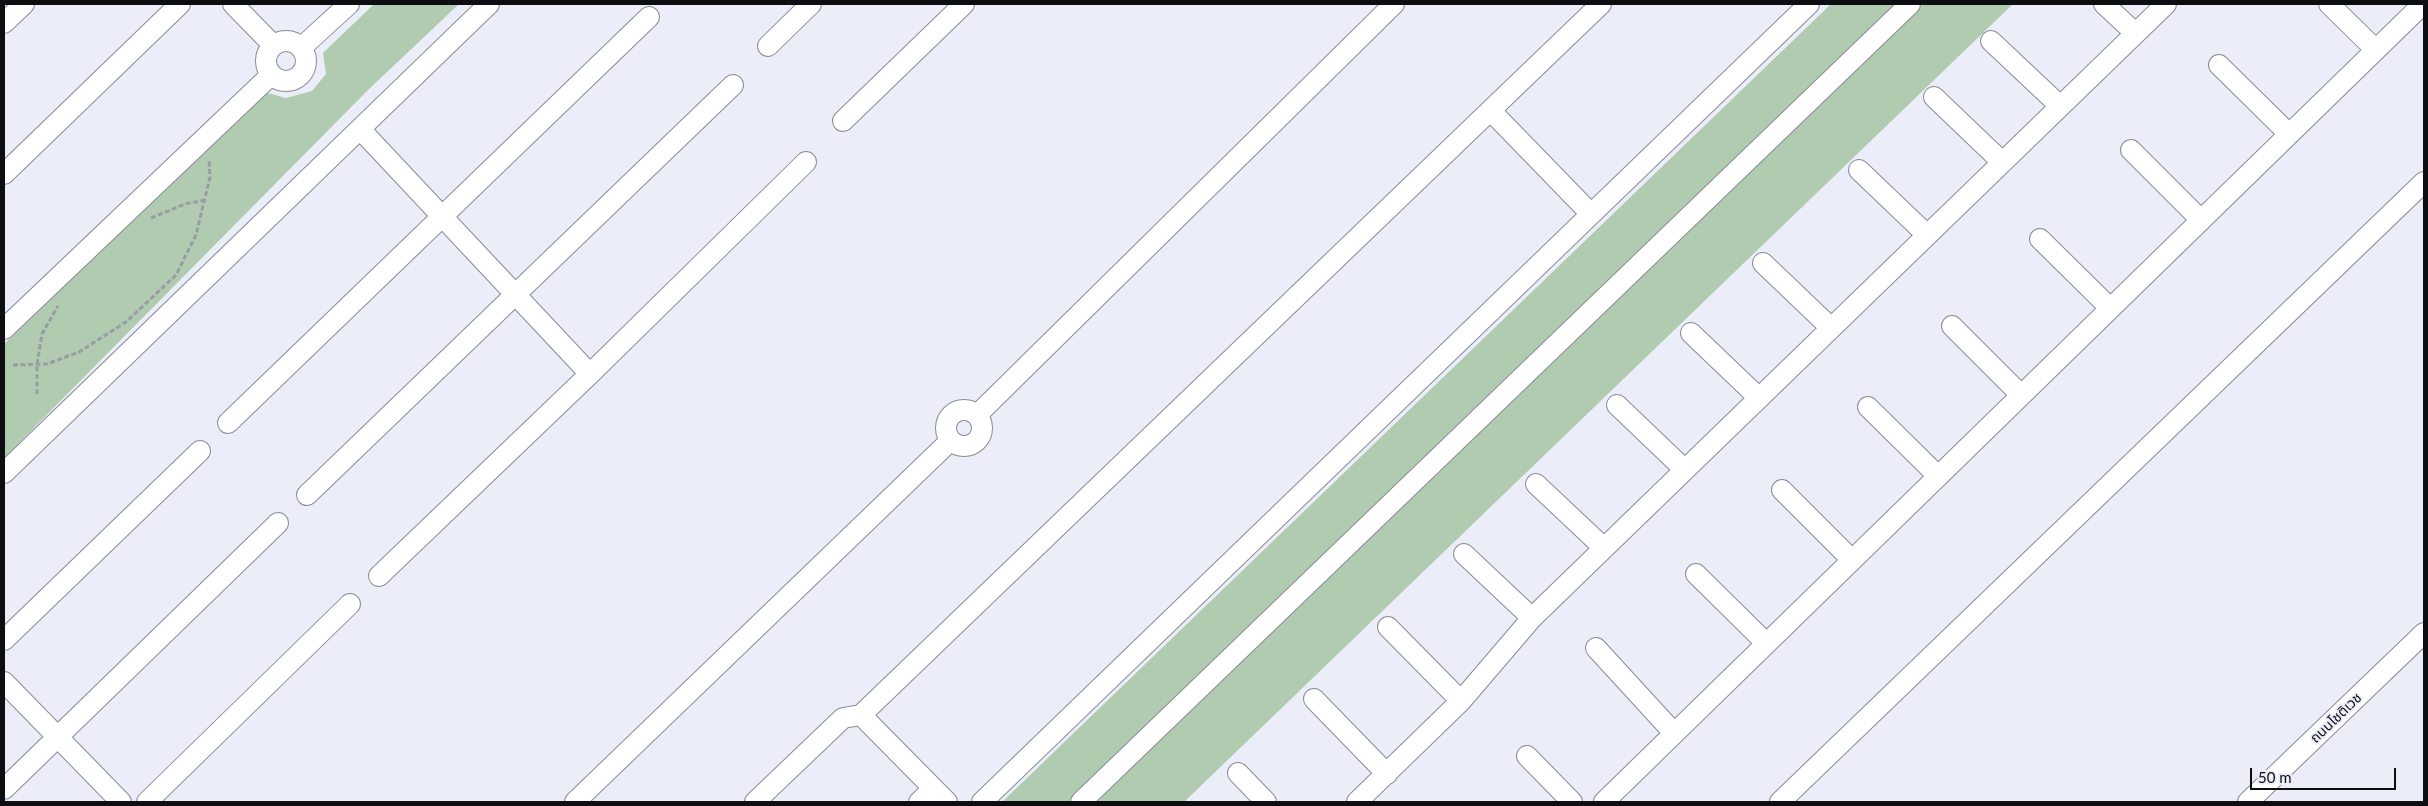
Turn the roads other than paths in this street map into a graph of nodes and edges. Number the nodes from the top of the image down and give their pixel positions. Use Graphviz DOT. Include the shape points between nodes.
graph roads {
  1 [pos="24,4"];
  2 [pos="180,4"];
  3 [pos="234,4"];
  4 [pos="349,4"];
  5 [pos="489,4"];
  6 [pos="811,4"];
  7 [pos="964,4"];
  8 [pos="1394,4"];
  9 [pos="1601,4"];
  10 [pos="1809,4"];
  11 [pos="1910,4"];
  12 [pos="2104,4"];
  13 [pos="2166,4"];
  14 [pos="2329,4"];
  15 [pos="2423,4"];
  16 [pos="649,16"];
  17 [pos="4,23"];
  18 [pos="2135,33"];
  19 [pos="1992,42"];
  20 [pos="273,46"];
  21 [pos="768,46"];
  22 [pos="302,47"];
  23 [pos="2376,50"];
  24 [pos="2219,65"];
  25 [pos="271,75"];
  26 [pos="733,85"];
  27 [pos="1934,97"];
  28 [pos="2060,106"];
  29 [pos="1491,111"];
  30 [pos="843,120"];
  31 [pos="360,129"];
  32 [pos="2289,134"];
  33 [pos="2131,150"];
  34 [pos="806,162"];
  35 [pos="2002,162"];
  36 [pos="1858,170"];
  37 [pos="4,174"];
  38 [pos="2424,182"];
  39 [pos="1591,214"];
  40 [pos="442,217"];
  41 [pos="2201,220"];
  42 [pos="1926,235"];
  43 [pos="2040,239"];
  44 [pos="1763,263"];
  45 [pos="515,295"];
  46 [pos="2110,308"];
  47 [pos="1952,326"];
  48 [pos="1831,328"];
  49 [pos="4,329"];
  50 [pos="1691,333"];
  51 [pos="590,374"];
  52 [pos="2021,395"];
  53 [pos="1759,398"];
  54 [pos="1617,405"];
  55 [pos="1868,407"];
  56 [pos="228,423"];
  57 [pos="200,451"];
  58 [pos="1685,470"];
  59 [pos="4,473"];
  60 [pos="1938,476"];
  61 [pos="1536,484"];
  62 [pos="1782,490"];
  63 [pos="307,495"];
  64 [pos="278,523"];
  65 [pos="1604,548"];
  66 [pos="1464,554"];
  67 [pos="1852,560"];
  68 [pos="1696,574"];
  69 [pos="379,576"];
  70 [pos="350,604"];
  71 [pos="1532,618"];
  72 [pos="1388,627"];
  73 [pos="2424,633"];
  74 [pos="4,640"];
  75 [pos="1766,643"];
  76 [pos="1596,648"];
  77 [pos="4,682"];
  78 [pos="1314,699"];
  79 [pos="1461,701"];
  80 [pos="861,715"];
  81 [pos="1673,732"];
  82 [pos="58,737"];
  83 [pos="1527,756"];
  84 [pos="1238,773"];
  85 [pos="1387,774"];
  86 [pos="4,789"];
  87 [pos="933,798"];
  88 [pos="121,802"];
  89 [pos="147,802"];
  90 [pos="575,802"];
  91 [pos="755,802"];
  92 [pos="982,802"];
  93 [pos="1081,802"];
  94 [pos="1266,802"];
  95 [pos="1357,802"];
  96 [pos="1572,802"];
  97 [pos="1604,802"];
  98 [pos="1780,802"];
  99 [pos="2248,802"];
  1 -- 17 [label="street"];
  2 -- 37 [label="street"];
  3 -- 20 [label="street"];
  4 -- 22 [label="street"];
  5 -- 31 [label="street"];
  6 -- 21 [label="street"];
  7 -- 30 [label="street"];
  8 -- 90 [label="street" via="977,415 964,409 951,414 945,427 950,440"];
  9 -- 29 [label="street"];
  10 -- 39 [label="street"];
  11 -- 93 [label="street"];
  12 -- 18 [label="street"];
  13 -- 18 [label="street"];
  14 -- 23 [label="street"];
  15 -- 23 [label="street"];
  16 -- 40 [label="street"];
  18 -- 28 [label="street"];
  19 -- 28 [label="street"];
  20 -- 22 [label="street" via="288,40"];
  20 -- 25 [label="street" via="266,60"];
  22 -- 25 [label="street" via="307,62 300,77 285,82"];
  23 -- 32 [label="street"];
  24 -- 32 [label="street"];
  25 -- 49 [label="street"];
  26 -- 45 [label="street"];
  27 -- 35 [label="street"];
  28 -- 35 [label="street"];
  29 -- 39 [label="street"];
  29 -- 80 [label="street"];
  31 -- 40 [label="street"];
  31 -- 59 [label="street"];
  32 -- 41 [label="street"];
  33 -- 41 [label="street"];
  34 -- 51 [label="street"];
  35 -- 42 [label="street"];
  36 -- 42 [label="street"];
  38 -- 98 [label="street"];
  39 -- 92 [label="street"];
  40 -- 45 [label="street"];
  40 -- 56 [label="street"];
  41 -- 46 [label="street"];
  42 -- 48 [label="street"];
  43 -- 46 [label="street"];
  44 -- 48 [label="street"];
  45 -- 51 [label="street"];
  45 -- 63 [label="street"];
  46 -- 52 [label="street"];
  47 -- 52 [label="street"];
  48 -- 53 [label="street"];
  50 -- 53 [label="street"];
  51 -- 69 [label="street"];
  52 -- 60 [label="street"];
  53 -- 58 [label="street"];
  54 -- 58 [label="street"];
  55 -- 60 [label="street"];
  57 -- 74 [label="street"];
  58 -- 65 [label="street"];
  60 -- 67 [label="street"];
  61 -- 65 [label="street"];
  62 -- 67 [label="street"];
  64 -- 82 [label="street"];
  65 -- 71 [label="street"];
  66 -- 71 [label="street"];
  67 -- 75 [label="street"];
  68 -- 75 [label="street"];
  70 -- 89 [label="street"];
  71 -- 79 [label="street"];
  72 -- 79 [label="street"];
  73 -- 99 [label="street, ถนนโชติเวช"];
  75 -- 81 [label="street"];
  76 -- 81 [label="street"];
  77 -- 82 [label="street"];
  78 -- 85 [label="street"];
  79 -- 85 [label="street"];
  80 -- 87 [label="street"];
  80 -- 91 [label="street" via="843,718"];
  81 -- 97 [label="street"];
  82 -- 86 [label="street"];
  82 -- 88 [label="street"];
  83 -- 96 [label="street"];
  84 -- 94 [label="street"];
  85 -- 95 [label="street"];
}
